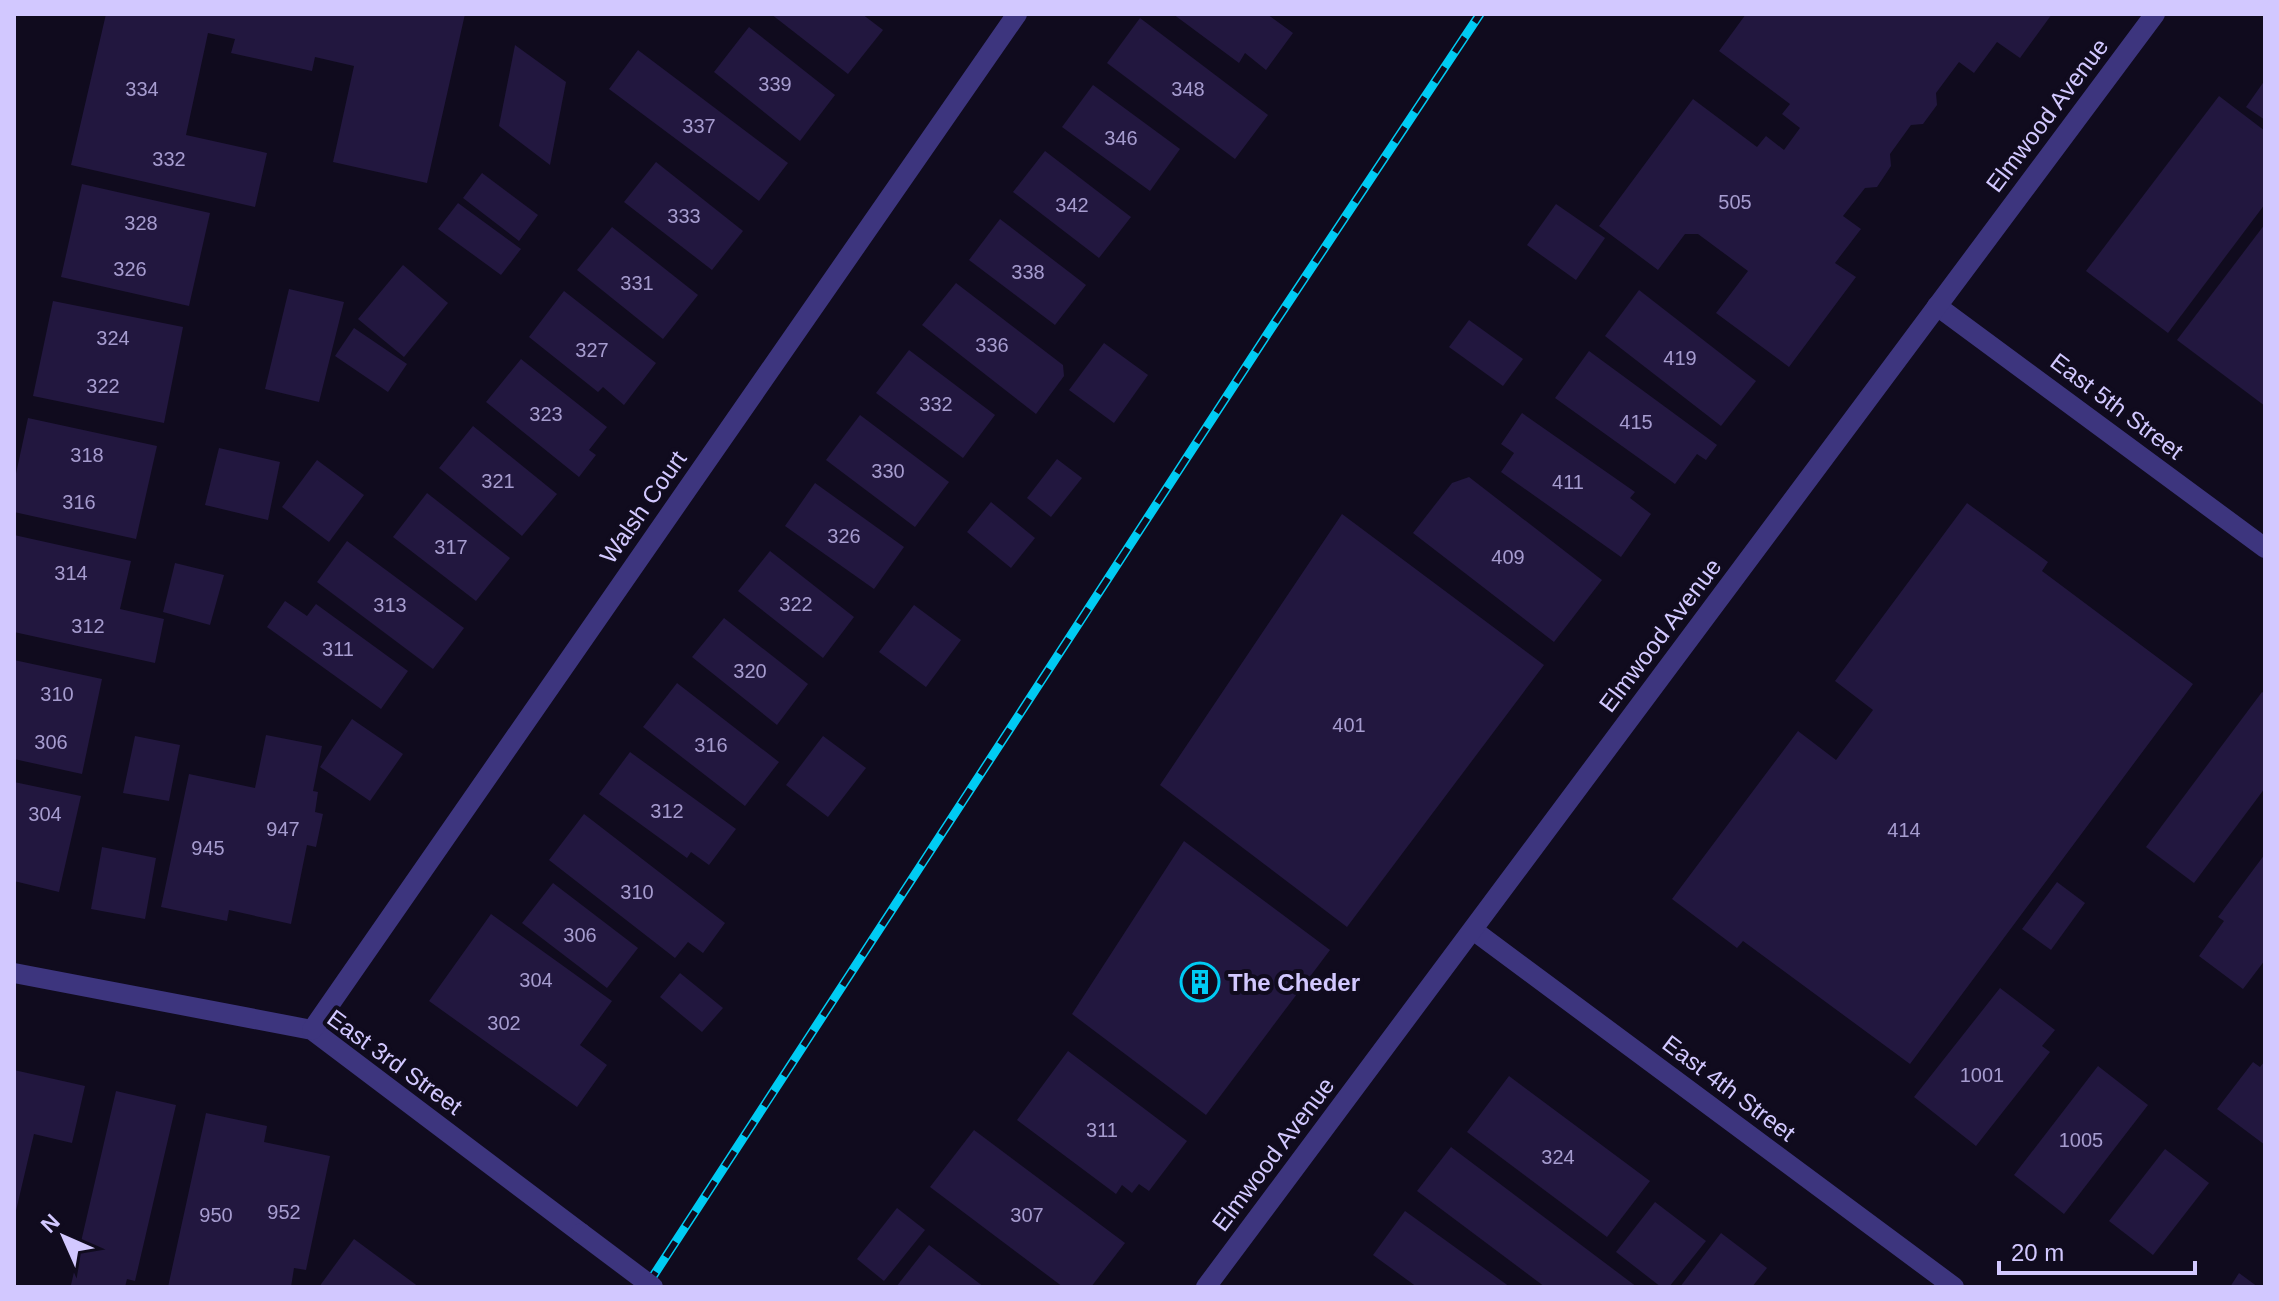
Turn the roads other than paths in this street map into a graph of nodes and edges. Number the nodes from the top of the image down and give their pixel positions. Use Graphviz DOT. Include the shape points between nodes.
graph roads {
  1 [pos="1017,14"];
  2 [pos="2155,14"];
  3 [pos="1937,306"];
  4 [pos="2265,548"];
  5 [pos="1473,930"];
  6 [pos="14,973"];
  7 [pos="312,1030"];
  8 [pos="653,1287"];
  9 [pos="1206,1287"];
  10 [pos="1954,1287"];
  1 -- 7 [label="street, Walsh Court"];
  2 -- 3 [label="street, Elmwood Avenue"];
  3 -- 4 [label="street, East 5th Street"];
  3 -- 5 [label="street, Elmwood Avenue"];
  5 -- 9 [label="street, Elmwood Avenue"];
  5 -- 10 [label="street, East 4th Street"];
  6 -- 7 [label="street, East 3rd Street"];
  7 -- 8 [label="street, East 3rd Street, bridge"];
}
